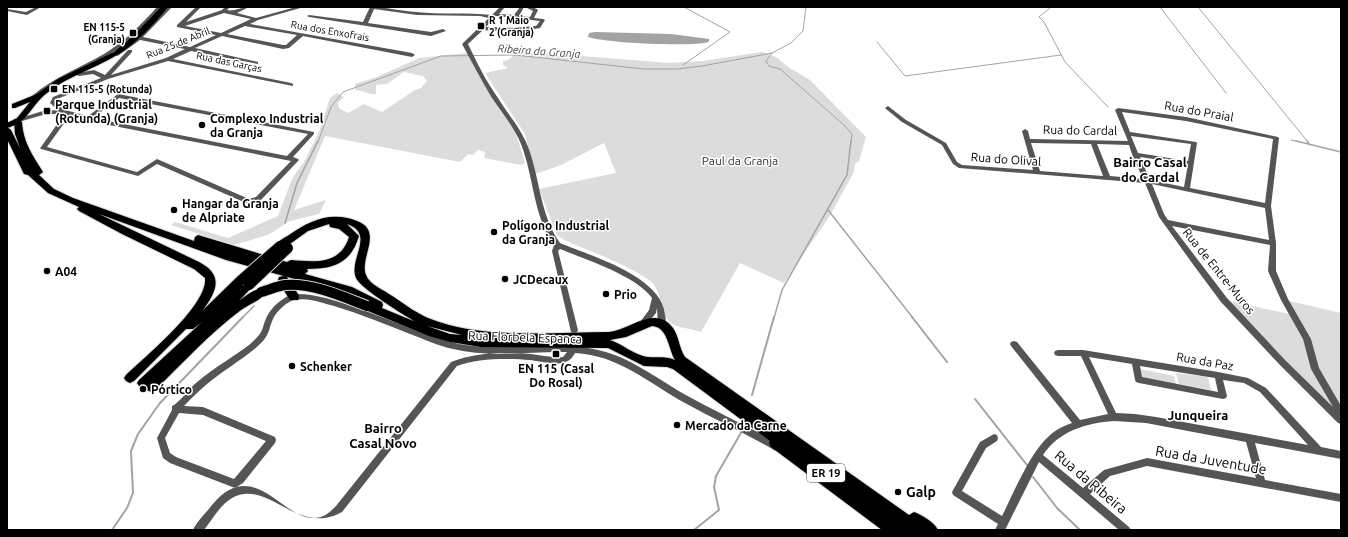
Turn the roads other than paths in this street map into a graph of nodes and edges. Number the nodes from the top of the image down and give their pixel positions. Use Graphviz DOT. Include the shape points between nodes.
graph roads {
  1 [pos="39,7"];
  2 [pos="160,7"];
  3 [pos="165,7"];
  4 [pos="170,7"];
  5 [pos="199,7"];
  6 [pos="247,7"];
  7 [pos="302,7"];
  8 [pos="372,7"];
  9 [pos="503,7"];
  10 [pos="522,7"];
  11 [pos="527,7"];
  12 [pos="226,9"];
  13 [pos="7,10"];
  14 [pos="232,13"];
  15 [pos="309,16"];
  16 [pos="495,16"];
  17 [pos="516,17"];
  18 [pos="256,19"];
  19 [pos="531,19"];
  20 [pos="244,24"];
  21 [pos="365,24"];
  22 [pos="179,26"];
  23 [pos="482,28"];
  24 [pos="444,31"];
  25 [pos="221,35"];
  26 [pos="301,35"];
  27 [pos="139,38"];
  28 [pos="191,50"];
  29 [pos="130,51"];
  30 [pos="412,55"];
  31 [pos="168,59"];
  32 [pos="256,63"];
  33 [pos="96,66"];
  34 [pos="94,72"];
  35 [pos="79,74"];
  36 [pos="106,78"];
  37 [pos="288,84"];
  38 [pos="37,96"];
  39 [pos="10,106"];
  40 [pos="888,108"];
  41 [pos="1118,110"];
  42 [pos="28,111"];
  43 [pos="65,112"];
  44 [pos="43,113"];
  45 [pos="89,118"];
  46 [pos="20,121"];
  47 [pos="7,126"];
  48 [pos="7,130"];
  49 [pos="1025,131"];
  50 [pos="1127,133"];
  51 [pos="1028,140"];
  52 [pos="1094,142"];
  53 [pos="1131,143"];
  54 [pos="1135,154"];
  55 [pos="292,159"];
  56 [pos="1191,163"];
  57 [pos="24,166"];
  58 [pos="1037,172"];
  59 [pos="1107,177"];
  60 [pos="1146,181"];
  61 [pos="1187,190"];
  62 [pos="74,205"];
  63 [pos="1268,206"];
  64 [pos="1166,222"];
  65 [pos="1273,243"];
  66 [pos="558,245"];
  67 [pos="284,247"];
  68 [pos="248,255"];
  69 [pos="244,283"];
  70 [pos="294,296"];
  71 [pos="655,298"];
  72 [pos="395,304"];
  73 [pos="644,322"];
  74 [pos="662,325"];
  75 [pos="574,330"];
  76 [pos="629,331"];
  77 [pos="433,333"];
  78 [pos="168,341"];
  79 [pos="672,344"];
  80 [pos="1014,344"];
  81 [pos="572,350"];
  82 [pos="629,352"];
  83 [pos="1083,353"];
  84 [pos="1058,354"];
  85 [pos="654,360"];
  86 [pos="1135,361"];
  87 [pos="1218,375"];
  88 [pos="705,377"];
  89 [pos="130,378"];
  90 [pos="175,410"];
  91 [pos="1341,413"];
  92 [pos="1114,417"];
  93 [pos="746,418"];
  94 [pos="1341,420"];
  95 [pos="1078,424"];
  96 [pos="994,438"];
  97 [pos="1249,438"];
  98 [pos="1319,451"];
  99 [pos="786,452"];
  100 [pos="1341,455"];
  101 [pos="1038,456"];
  102 [pos="1262,483"];
  103 [pos="1084,493"];
  104 [pos="1341,498"];
  105 [pos="1002,526"];
  106 [pos="198,530"];
  107 [pos="893,530"];
  108 [pos="905,530"];
  109 [pos="919,530"];
  110 [pos="931,530"];
  111 [pos="1126,530"];
  1 -- 13 [label="street" via="27,14"];
  2 -- 38 [label="street" via="128,40 70,72 41,90"];
  3 -- 38 [label="main road" via="129,44"];
  4 -- 27 [label="street"];
  5 -- 22 [label="street"];
  6 -- 14 [label="street"];
  7 -- 18 [label="street, Rua 25 de Abril"];
  8 -- 16 [label="street" via="417,14 472,12"];
  8 -- 21 [label="street"];
  9 -- 16 [label="street"];
  10 -- 17 [label="street"];
  11 -- 19 [label="street" via="536,10"];
  12 -- 14 [label="street"];
  12 -- 22 [label="street"];
  14 -- 18 [label="street"];
  15 -- 21 [label="street"];
  16 -- 17 [label="street"];
  16 -- 23 [label="street"];
  17 -- 19 [label="street"];
  18 -- 20 [label="street, Rua 25 de Abril"];
  19 -- 23 [label="street" via="543,20 538,27 514,30"];
  20 -- 25 [label="street, Rua 25 de Abril"];
  20 -- 26 [label="street, Rua dos Enxofrais"];
  21 -- 24 [label="street" via="432,34"];
  22 -- 25 [label="street"];
  23 -- 66 [label="street" via="465,44 497,102 517,129 526,149 549,229"];
  25 -- 26 [label="street" via="283,47 287,47"];
  25 -- 28 [label="street, Rua 25 de Abril"];
  26 -- 30 [label="street, Rua dos Enxofrais"];
  27 -- 28 [label="street"];
  27 -- 33 [label="street" via="125,50"];
  28 -- 31 [label="street, Rua 25 de Abril"];
  28 -- 32 [label="street"];
  29 -- 36 [label="street"];
  31 -- 36 [label="street, Rua 25 de Abril"];
  31 -- 37 [label="street, Rua das Garças"];
  33 -- 34 [label="street"];
  33 -- 35 [label="street"];
  34 -- 35 [label="street"];
  34 -- 36 [label="street"];
  35 -- 38 [label="street"];
  36 -- 43 [label="street, Rua 25 de Abril" via="55,98 53,102"];
  38 -- 39 [label="main road"];
  38 -- 42 [label="main road"];
  39 -- 42 [label="main road" via="21,106"];
  40 -- 58 [label="street, Rua do Olival" via="904,121 944,144 955,164 961,167"];
  41 -- 50 [label="street, Rua de Entre-Muros"];
  41 -- 63 [label="street, Rua do Praial" via="1192,120 1276,138"];
  42 -- 44 [label="street"];
  42 -- 46 [label="main road"];
  43 -- 44 [label="street"];
  43 -- 45 [label="street"];
  43 -- 55 [label="street" via="43,148 138,174 157,161 248,201 258,199"];
  44 -- 46 [label="street"];
  45 -- 55 [label="street"];
  45 -- 55 [label="street" via="118,96 312,133"];
  46 -- 47 [label="main road"];
  46 -- 68 [label="highway" via="18,129 30,164 48,182 67,192 161,227"];
  48 -- 57 [label="highway"];
  49 -- 51 [label="street"];
  50 -- 53 [label="street, Rua de Entre-Muros"];
  50 -- 56 [label="street" via="1194,143"];
  51 -- 52 [label="street, Rua do Cardal"];
  51 -- 58 [label="street"];
  52 -- 53 [label="street, Rua do Cardal"];
  52 -- 59 [label="street"];
  53 -- 54 [label="street, Rua de Entre-Muros"];
  54 -- 56 [label="street"];
  54 -- 60 [label="street, Rua de Entre-Muros"];
  56 -- 61 [label="street"];
  57 -- 62 [label="highway" via="30,178 48,192"];
  57 -- 77 [label="highway" via="51,190 70,200 229,257 348,290"];
  58 -- 59 [label="street, Rua do Olival"];
  59 -- 60 [label="street, Rua do Olival"];
  60 -- 61 [label="street, Rua do Olival"];
  60 -- 64 [label="street, Rua de Entre-Muros" via="1154,202"];
  61 -- 63 [label="street, Rua do Olival"];
  62 -- 70 [label="highway" via="232,264 284,280"];
  62 -- 78 [label="highway" via="206,271 211,279 210,292 201,307"];
  63 -- 65 [label="street"];
  64 -- 65 [label="street"];
  64 -- 94 [label="street, Rua de Entre-Muros" via="1224,300"];
  65 -- 91 [label="street" via="1272,271 1285,300 1308,339 1315,369"];
  66 -- 71 [label="street" via="636,279"];
  66 -- 75 [label="street" via="557,260"];
  67 -- 68 [label="highway" via="325,226 339,224 354,236 348,253 325,264 292,264"];
  67 -- 69 [label="highway, bridge"];
  67 -- 72 [label="highway" via="311,225 328,220 341,220 360,226 365,234 366,243 360,264 361,278 368,286 381,292"];
  68 -- 72 [label="highway" via="353,286"];
  69 -- 77 [label="highway, bridge" via="147,385 244,302 261,292 284,285 309,286 336,294"];
  69 -- 78 [label="highway"];
  70 -- 81 [label="street, Rua Florbela Espanca" via="317,299 347,308 455,346 485,350"];
  70 -- 90 [label="street" via="281,304 270,318 265,333 245,352 188,394"];
  71 -- 73 [label="street" via="653,311"];
  71 -- 74 [label="street" via="659,302"];
  72 -- 76 [label="highway" via="424,320 454,331 484,335 609,336"];
  73 -- 74 [label="highway"];
  73 -- 76 [label="highway"];
  74 -- 79 [label="highway" via="672,337"];
  76 -- 82 [label="highway" via="626,338"];
  77 -- 82 [label="highway" via="481,343 608,344"];
  78 -- 89 [label="highway"];
  79 -- 85 [label="highway" via="669,352"];
  79 -- 88 [label="highway" via="681,360"];
  80 -- 95 [label="street"];
  81 -- 99 [label="street, Rua Florbela Espanca" via="591,351 616,358 691,403 742,427"];
  81 -- 106 [label="street" via="568,358 563,360 529,357 480,358 462,360 454,364 339,509 329,518 318,522 304,520 250,489 239,490 228,496"];
  82 -- 85 [label="highway" via="644,361"];
  83 -- 84 [label="street, Rua da Paz"];
  83 -- 86 [label="street, Rua da Paz"];
  83 -- 92 [label="street"];
  85 -- 93 [label="highway, ER 19" via="677,366"];
  86 -- 87 [label="street, Rua da Paz"];
  86 -- 87 [label="street" via="1139,380 1223,396"];
  87 -- 98 [label="street, Rua da Paz" via="1245,380 1263,390"];
  88 -- 109 [label="highway"];
  88 -- 110 [label="highway" via="736,392"];
  90 -- 90 [label="street" via="161,438 166,455 235,484 272,440 203,411"];
  92 -- 95 [label="street"];
  92 -- 97 [label="street" via="1148,420"];
  93 -- 99 [label="highway"];
  93 -- 108 [label="highway, ER 19" via="791,447"];
  95 -- 101 [label="street" via="1060,432"];
  96 -- 105 [label="street" via="983,445 956,492"];
  97 -- 98 [label="street"];
  97 -- 102 [label="street"];
  98 -- 100 [label="street"];
  99 -- 107 [label="highway"];
  101 -- 103 [label="street, Rua da Ribeira"];
  101 -- 105 [label="street"];
  102 -- 103 [label="street, Rua da Juventude" via="1147,462 1107,473"];
  102 -- 104 [label="street, Rua da Juventude"];
  103 -- 111 [label="street, Rua da Ribeira"];
}
